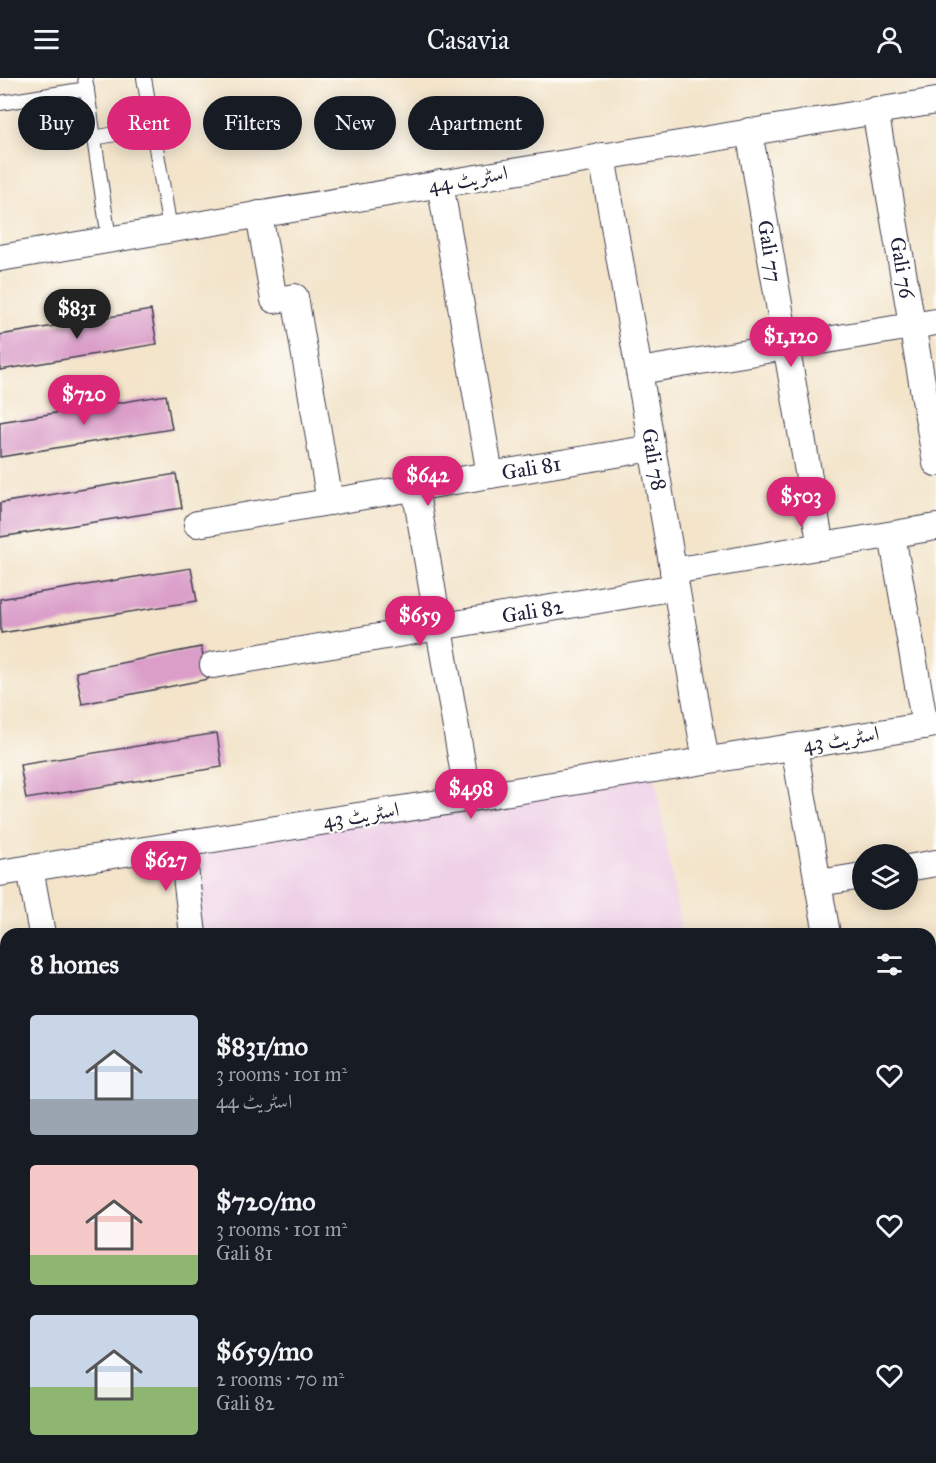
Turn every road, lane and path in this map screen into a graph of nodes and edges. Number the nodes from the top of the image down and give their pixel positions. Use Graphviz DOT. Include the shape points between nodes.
graph roads {
  1 [pos="144,78"];
  2 [pos="86,83"];
  3 [pos="147,96"];
  4 [pos="936,101"];
  5 [pos="0,103"];
  6 [pos="875,110"];
  7 [pos="749,131"];
  8 [pos="95,145"];
  9 [pos="157,150"];
  10 [pos="602,156"];
  11 [pos="440,183"];
  12 [pos="259,214"];
  13 [pos="170,229"];
  14 [pos="109,239"];
  15 [pos="0,258"];
  16 [pos="924,323"];
  17 [pos="786,347"];
  18 [pos="639,371"];
  19 [pos="652,448"];
  20 [pos="936,463"];
  21 [pos="490,475"];
  22 [pos="415,488"];
  23 [pos="330,502"];
  24 [pos="197,524"];
  25 [pos="936,527"];
  26 [pos="892,535"];
  27 [pos="821,547"];
  28 [pos="674,579"];
  29 [pos="439,627"];
  30 [pos="213,665"];
  31 [pos="930,725"];
  32 [pos="794,747"];
  33 [pos="705,761"];
  34 [pos="468,798"];
  35 [pos="182,844"];
  36 [pos="936,863"];
  37 [pos="918,866"];
  38 [pos="30,868"];
  39 [pos="0,873"];
  40 [pos="852,878"];
  41 [pos="819,883"];
  42 [pos="41,928"];
  43 [pos="192,928"];
  44 [pos="826,928"];
  1 -- 3 [label="lane"];
  2 -- 5 [label="lane"];
  4 -- 6 [label="street, اسٹریٹ 44"];
  6 -- 7 [label="street, اسٹریٹ 44"];
  6 -- 16 [label="street, Gali 76"];
  7 -- 10 [label="street, اسٹریٹ 44"];
  7 -- 17 [label="street, Gali 77"];
  8 -- 14 [label="lane"];
  9 -- 13 [label="lane"];
  10 -- 11 [label="street, اسٹریٹ 44"];
  10 -- 18 [label="street, Gali 78"];
  11 -- 12 [label="street, اسٹریٹ 44"];
  11 -- 21 [label="street"];
  12 -- 13 [label="street, اسٹریٹ 44"];
  12 -- 23 [label="street" via="274,300 295,297"];
  13 -- 14 [label="street, اسٹریٹ 44"];
  14 -- 15 [label="street, اسٹریٹ 44"];
  16 -- 17 [label="street"];
  16 -- 20 [label="street, Gali 76"];
  17 -- 18 [label="street"];
  17 -- 27 [label="street, Gali 77"];
  18 -- 19 [label="street, Gali 78"];
  19 -- 21 [label="street, Gali 81"];
  19 -- 28 [label="street, Gali 78"];
  21 -- 22 [label="street, Gali 81"];
  22 -- 23 [label="street, Gali 81"];
  22 -- 29 [label="street"];
  23 -- 24 [label="street, Gali 81"];
  25 -- 26 [label="street, Gali 82"];
  26 -- 27 [label="street, Gali 82"];
  26 -- 31 [label="street"];
  27 -- 28 [label="street, Gali 82"];
  28 -- 29 [label="street, Gali 82"];
  28 -- 33 [label="street, Gali 78"];
  29 -- 30 [label="street, Gali 82"];
  29 -- 34 [label="street"];
  31 -- 32 [label="street, اسٹریٹ 43"];
  32 -- 33 [label="street, اسٹریٹ 43"];
  32 -- 41 [label="street"];
  33 -- 34 [label="street, اسٹریٹ 43"];
  34 -- 35 [label="street, اسٹریٹ 43"];
  35 -- 38 [label="street, اسٹریٹ 43"];
  35 -- 43 [label="street"];
  36 -- 37 [label="street"];
  38 -- 39 [label="street, اسٹریٹ 43"];
  38 -- 42 [label="street"];
  40 -- 41 [label="street"];
  41 -- 44 [label="street"];
}
